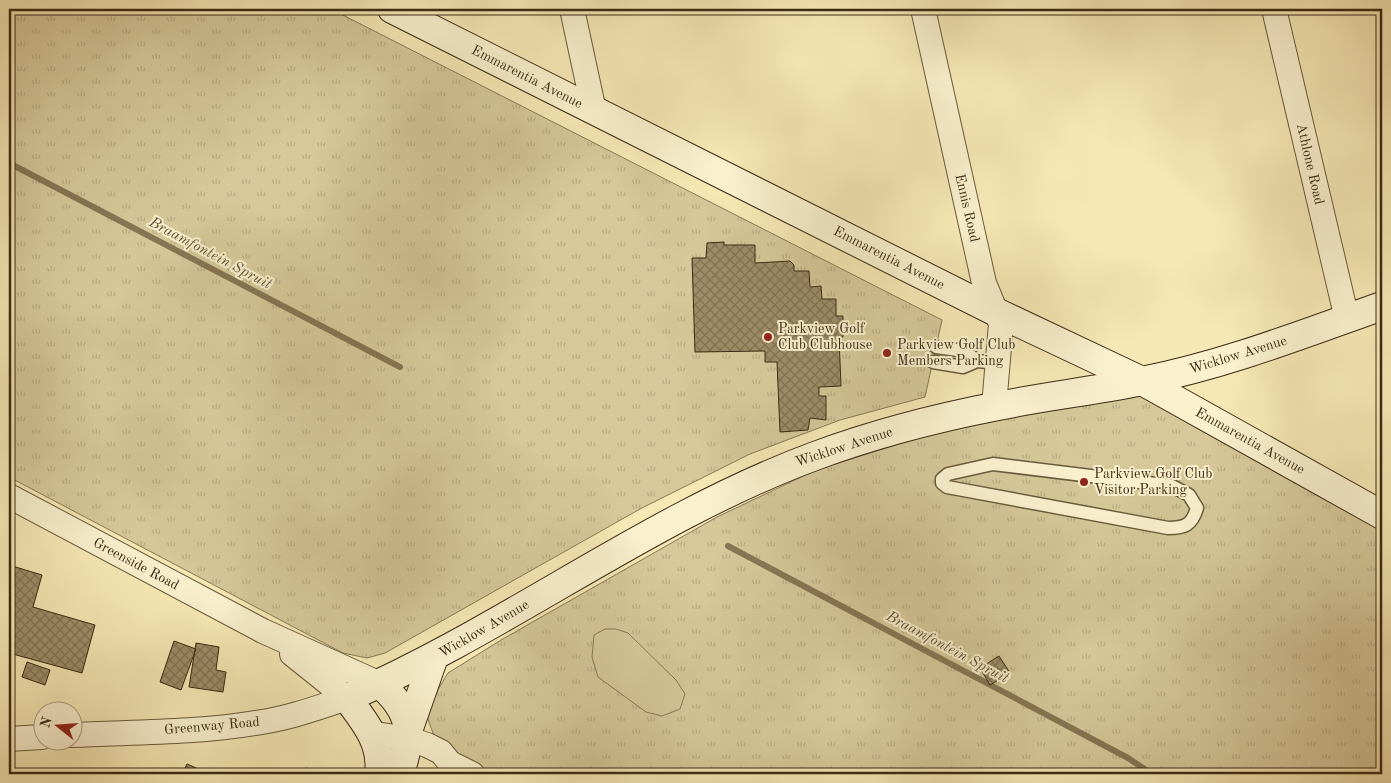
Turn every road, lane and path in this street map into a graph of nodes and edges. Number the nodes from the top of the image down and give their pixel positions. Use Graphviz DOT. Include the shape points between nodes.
graph roads {
  1 [pos="392,9"];
  2 [pos="572,9"];
  3 [pos="923,9"];
  4 [pos="1274,9"];
  5 [pos="594,111"];
  6 [pos="1382,306"];
  7 [pos="996,312"];
  8 [pos="1347,319"];
  9 [pos="936,347"];
  10 [pos="933,362"];
  11 [pos="988,362"];
  12 [pos="1142,381"];
  13 [pos="994,406"];
  14 [pos="992,459"];
  15 [pos="9,496"];
  16 [pos="1382,515"];
  17 [pos="263,631"];
  18 [pos="434,657"];
  19 [pos="380,684"];
  20 [pos="347,698"];
  21 [pos="82,735"];
  22 [pos="32,738"];
  23 [pos="9,739"];
  24 [pos="375,739"];
  25 [pos="406,748"];
  26 [pos="380,774"];
  27 [pos="472,774"];
  1 -- 5 [label="street, Emmarentia Avenue"];
  2 -- 5 [label="street"];
  3 -- 7 [label="street, Ennis Road" via="984,283"];
  4 -- 8 [label="street, Athlone Road"];
  5 -- 7 [label="street, Emmarentia Avenue"];
  6 -- 8 [label="street, Wicklow Avenue"];
  7 -- 11 [label="street, Ennis Road" via="1001,324"];
  7 -- 12 [label="street, Emmarentia Avenue"];
  8 -- 12 [label="street, Wicklow Avenue" via="1218,363"];
  9 -- 11 [label="lane" via="965,351"];
  10 -- 11 [label="lane" via="962,366"];
  11 -- 13 [label="street, Ennis Road"];
  12 -- 13 [label="street, Wicklow Avenue"];
  12 -- 16 [label="street, Emmarentia Avenue"];
  13 -- 18 [label="street, Wicklow Avenue" via="877,435 771,473 716,498"];
  14 -- 14 [label="lane" via="948,474 942,479 942,484 1168,528 1186,526 1193,520 1197,508 1189,495 1172,486"];
  15 -- 17 [label="street, Greenside Road"];
  17 -- 19 [label="street, Greenside Road"];
  17 -- 20 [label="street, Greenside Road"];
  18 -- 19 [label="street, Wicklow Avenue"];
  18 -- 25 [label="street"];
  19 -- 20 [label="street, Wicklow Avenue"];
  19 -- 25 [label="street" via="398,701"];
  20 -- 21 [label="street, Greenway Road" via="306,712 256,723"];
  20 -- 24 [label="street"];
  22 -- 23 [label="street"];
  24 -- 25 [label="street"];
  24 -- 26 [label="street" via="381,760"];
  25 -- 27 [label="street" via="427,745 441,752 450,763"];
}
